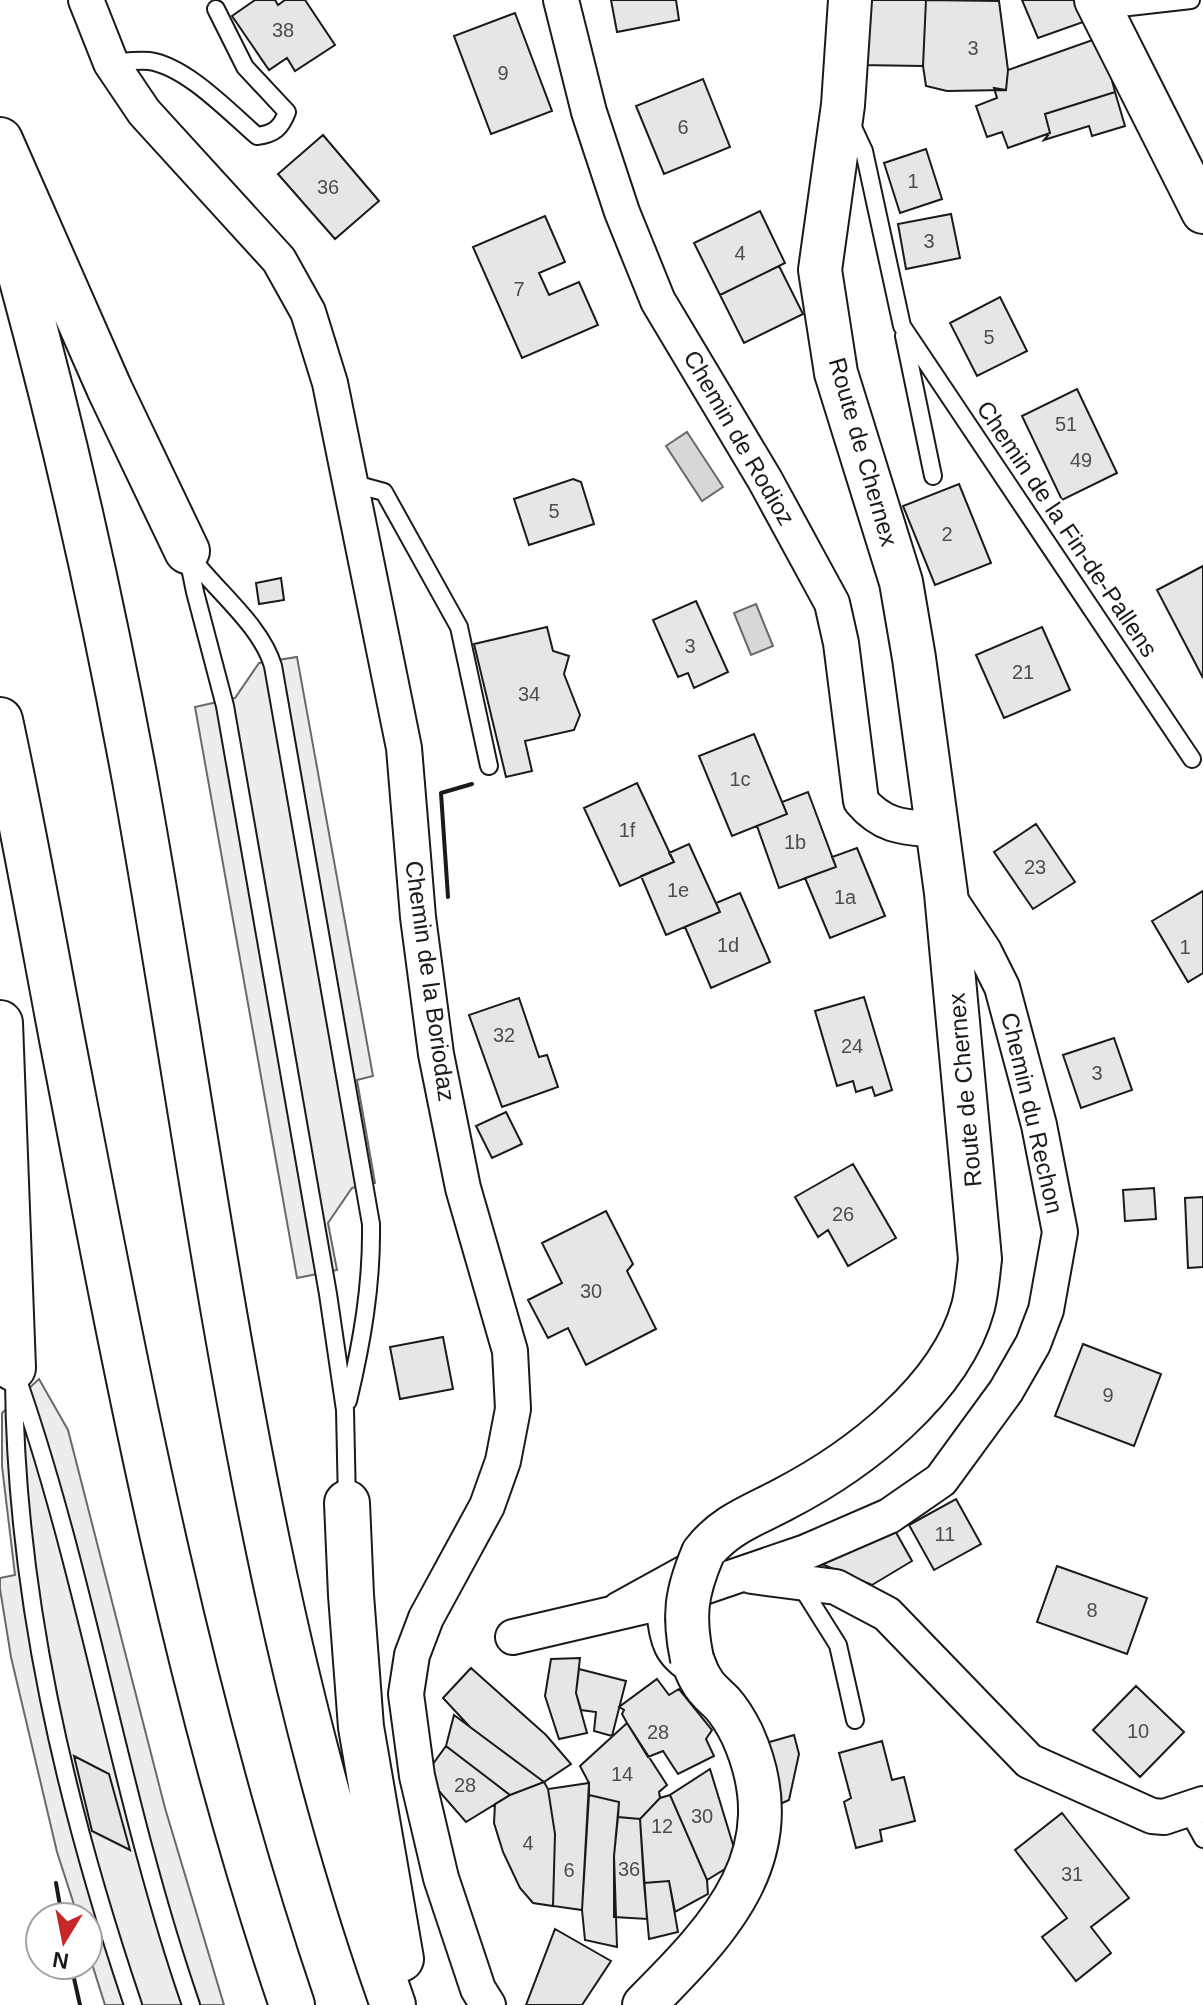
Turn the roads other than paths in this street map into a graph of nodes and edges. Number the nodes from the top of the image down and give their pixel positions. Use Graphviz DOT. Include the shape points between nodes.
graph roads {
  1 [pos="86,0"];
  2 [pos="561,0"];
  3 [pos="850,0"];
  4 [pos="1191,0"];
  5 [pos="1099,5"];
  6 [pos="216,9"];
  7 [pos="111,63"];
  8 [pos="843,105"];
  9 [pos="0,140"];
  10 [pos="0,202"];
  11 [pos="1203,212"];
  12 [pos="902,326"];
  13 [pos="933,476"];
  14 [pos="350,483"];
  15 [pos="187,551"];
  16 [pos="0,720"];
  17 [pos="1192,759"];
  18 [pos="489,766"];
  19 [pos="938,830"];
  20 [pos="946,893"];
  21 [pos="0,1023"];
  22 [pos="13,1368"];
  23 [pos="345,1410"];
  24 [pos="347,1503"];
  25 [pos="703,1553"];
  26 [pos="743,1575"];
  27 [pos="798,1581"];
  28 [pos="654,1604"];
  29 [pos="601,1616"];
  30 [pos="513,1637"];
  31 [pos="697,1671"];
  32 [pos="855,1720"];
  33 [pos="1198,1818"];
  34 [pos="133,2005"];
  35 [pos="191,2005"];
  36 [pos="292,2005"];
  37 [pos="393,2005"];
  38 [pos="409,2005"];
  39 [pos="488,2005"];
  40 [pos="644,2005"];
  1 -- 7 [label="street, Chemin de la Boriodaz"];
  2 -- 19 [label="street, Chemin de Rodioz" via="589,112 658,301 832,603 861,801 873,816 895,825"];
  3 -- 8 [label="street, Route de Chernex"];
  4 -- 5 [label="lane"];
  5 -- 11 [label="street"];
  6 -- 7 [label="lane" via="245,67 287,112 282,126 270,134 257,136 164,64"];
  7 -- 14 [label="street, Chemin de la Boriodaz" via="144,112 279,260 308,312 330,383"];
  8 -- 12 [label="lane, Chemin de la Fin-de-Pallens" via="864,151"];
  8 -- 19 [label="street, Route de Chernex" via="820,270 836,373 901,582"];
  9 -- 15 [label="highway"];
  10 -- 37 [label="highway" via="53,390 113,666 240,1400 279,1593 325,1785"];
  12 -- 13 [label="lane, Chemin de la Fin-de-Pallens"];
  12 -- 17 [label="lane, Chemin de la Fin-de-Pallens"];
  14 -- 18 [label="lane" via="384,492 459,627"];
  14 -- 39 [label="street, Chemin de la Boriodaz" via="404,748 436,1054 463,1188 510,1351 513,1409 503,1461 487,1506 426,1618 412,1655 406,1694 417,1776 441,1878"];
  15 -- 23 [label="lane" via="225,706"];
  15 -- 23 [label="lane" via="254,630 273,666 371,1224 366,1318"];
  16 -- 36 [label="highway" via="178,1607 229,1809"];
  19 -- 20 [label="street, Route de Chernex"];
  20 -- 25 [label="street, Route de Chernex" via="980,1259 972,1309 951,1357 912,1408 845,1463 731,1526"];
  20 -- 26 [label="street, Chemin du Rechon" via="1002,987 1039,1125 1060,1232 1046,1310 1006,1391 941,1480 889,1516"];
  21 -- 22 [label="highway"];
  22 -- 34 [label="lane" via="14,1458 39,1653 62,1763"];
  22 -- 35 [label="lane" via="44,1454 137,1830"];
  23 -- 24 [label="lane"];
  24 -- 38 [label="highway" via="361,1727"];
  25 -- 29 [label="lane" via="602,1608"];
  25 -- 31 [label="street, Route de Chernex, bridge" via="685,1613"];
  26 -- 27 [label="street"];
  26 -- 28 [label="street, Chemin du Rechon"];
  27 -- 32 [label="lane" via="838,1645"];
  27 -- 33 [label="street" via="836,1587 887,1614 1029,1761 1152,1816"];
  28 -- 29 [label="street, Chemin du Rechon"];
  28 -- 31 [label="lane" via="659,1641 672,1665"];
  29 -- 30 [label="street, Chemin du Rechon"];
  31 -- 40 [label="street" via="725,1706 751,1756 759,1831 739,1895 696,1954"];
}
